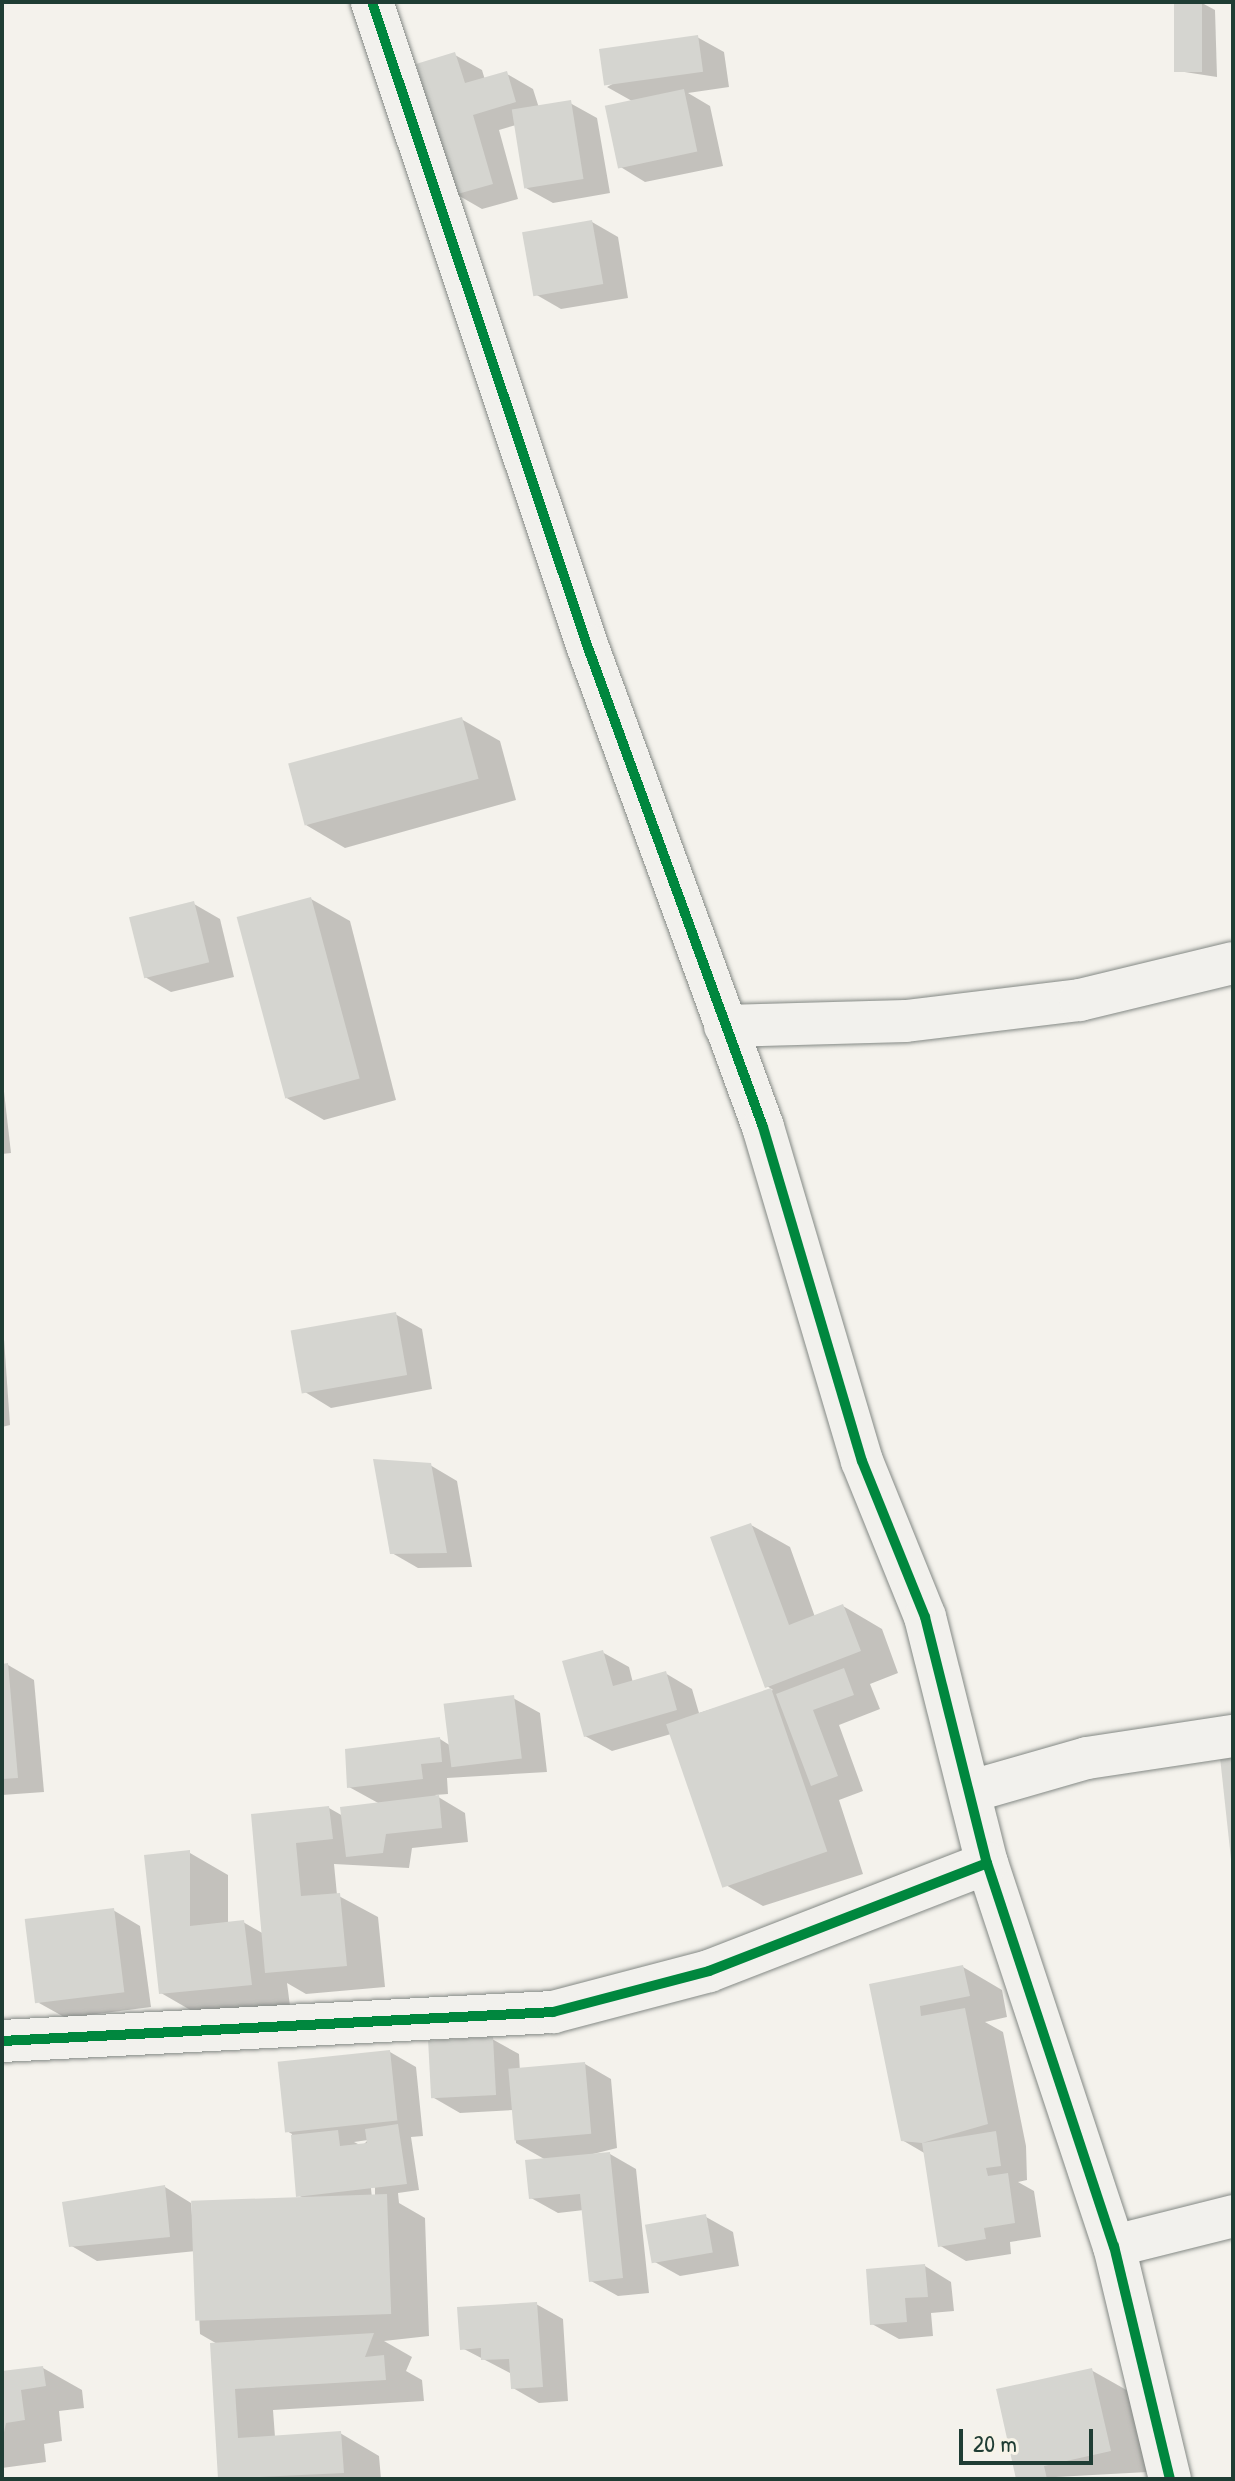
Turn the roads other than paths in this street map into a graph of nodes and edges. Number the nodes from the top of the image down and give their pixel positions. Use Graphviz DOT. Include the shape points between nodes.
graph roads {
  1 [pos="372,2"];
  2 [pos="1233,963"];
  3 [pos="725,1026"];
  4 [pos="1233,1736"];
  5 [pos="972,1791"];
  6 [pos="987,1863"];
  7 [pos="2,2041"];
  8 [pos="1233,2216"];
  9 [pos="1114,2246"];
  10 [pos="1170,2479"];
  1 -- 3 [label="street" via="587,645"];
  2 -- 3 [label="street" via="1064,1002 906,1021"];
  3 -- 5 [label="street" via="813,1284 862,1461 925,1617"];
  4 -- 5 [label="street" via="1087,1758"];
  5 -- 6 [label="street"];
  6 -- 7 [label="street" via="709,1971 553,2012"];
  6 -- 9 [label="street"];
  8 -- 9 [label="street"];
  9 -- 10 [label="street"];
}
